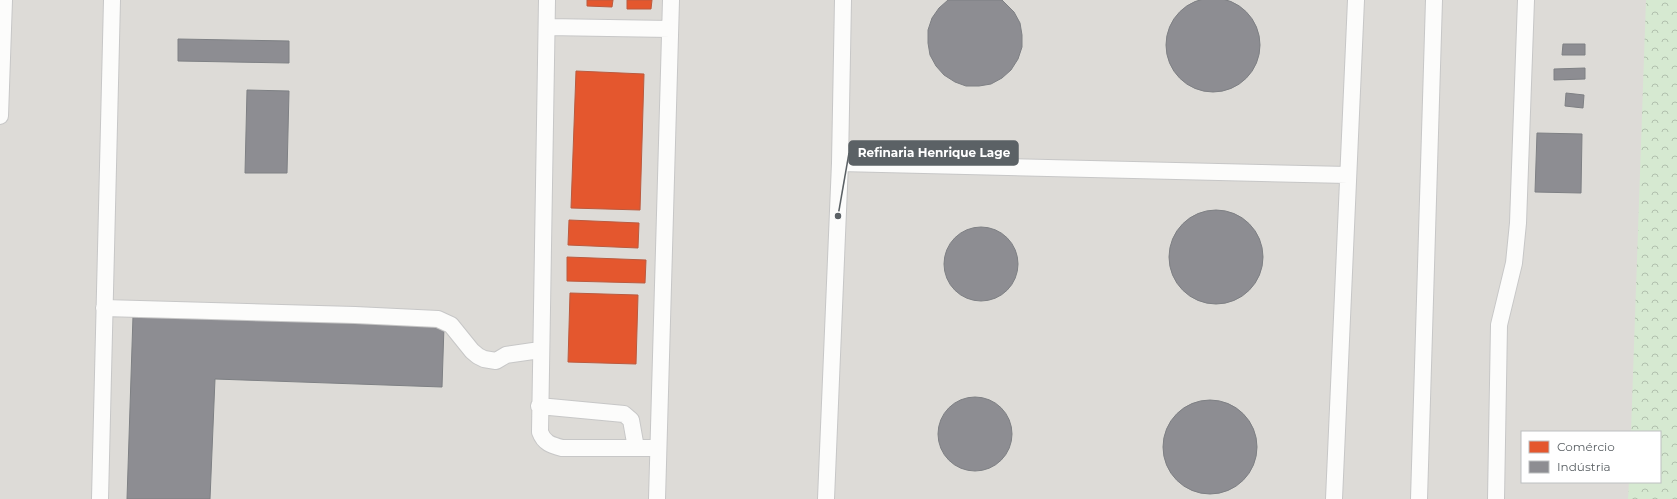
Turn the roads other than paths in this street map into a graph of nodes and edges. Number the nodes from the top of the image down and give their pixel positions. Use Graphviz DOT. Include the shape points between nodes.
graph roads {
  1 [pos="4,0"];
  2 [pos="112,0"];
  3 [pos="547,0"];
  4 [pos="671,0"];
  5 [pos="843,0"];
  6 [pos="1356,0"];
  7 [pos="1434,0"];
  8 [pos="1526,0"];
  9 [pos="547,27"];
  10 [pos="670,29"];
  11 [pos="0,116"];
  12 [pos="840,163"];
  13 [pos="1348,175"];
  14 [pos="104,308"];
  15 [pos="540,350"];
  16 [pos="539,406"];
  17 [pos="636,448"];
  18 [pos="658,448"];
  19 [pos="100,499"];
  20 [pos="656,499"];
  21 [pos="826,499"];
  22 [pos="1334,499"];
  23 [pos="1419,499"];
  24 [pos="1496,499"];
  1 -- 11 [label="lane"];
  2 -- 14 [label="lane"];
  3 -- 9 [label="lane"];
  4 -- 10 [label="lane"];
  5 -- 12 [label="lane"];
  6 -- 13 [label="lane"];
  7 -- 23 [label="lane"];
  8 -- 24 [label="lane" via="1518,223 1514,263 1499,325"];
  9 -- 10 [label="lane"];
  9 -- 15 [label="lane"];
  10 -- 18 [label="lane"];
  12 -- 13 [label="lane"];
  12 -- 21 [label="lane"];
  13 -- 22 [label="lane"];
  14 -- 15 [label="lane" via="438,319 451,325 472,351 484,359 496,361 506,355"];
  14 -- 19 [label="lane"];
  15 -- 16 [label="lane"];
  16 -- 17 [label="lane" via="624,414 632,420"];
  16 -- 17 [label="lane" via="540,432 543,440 550,445 562,448"];
  17 -- 18 [label="lane"];
  18 -- 20 [label="lane"];
}
